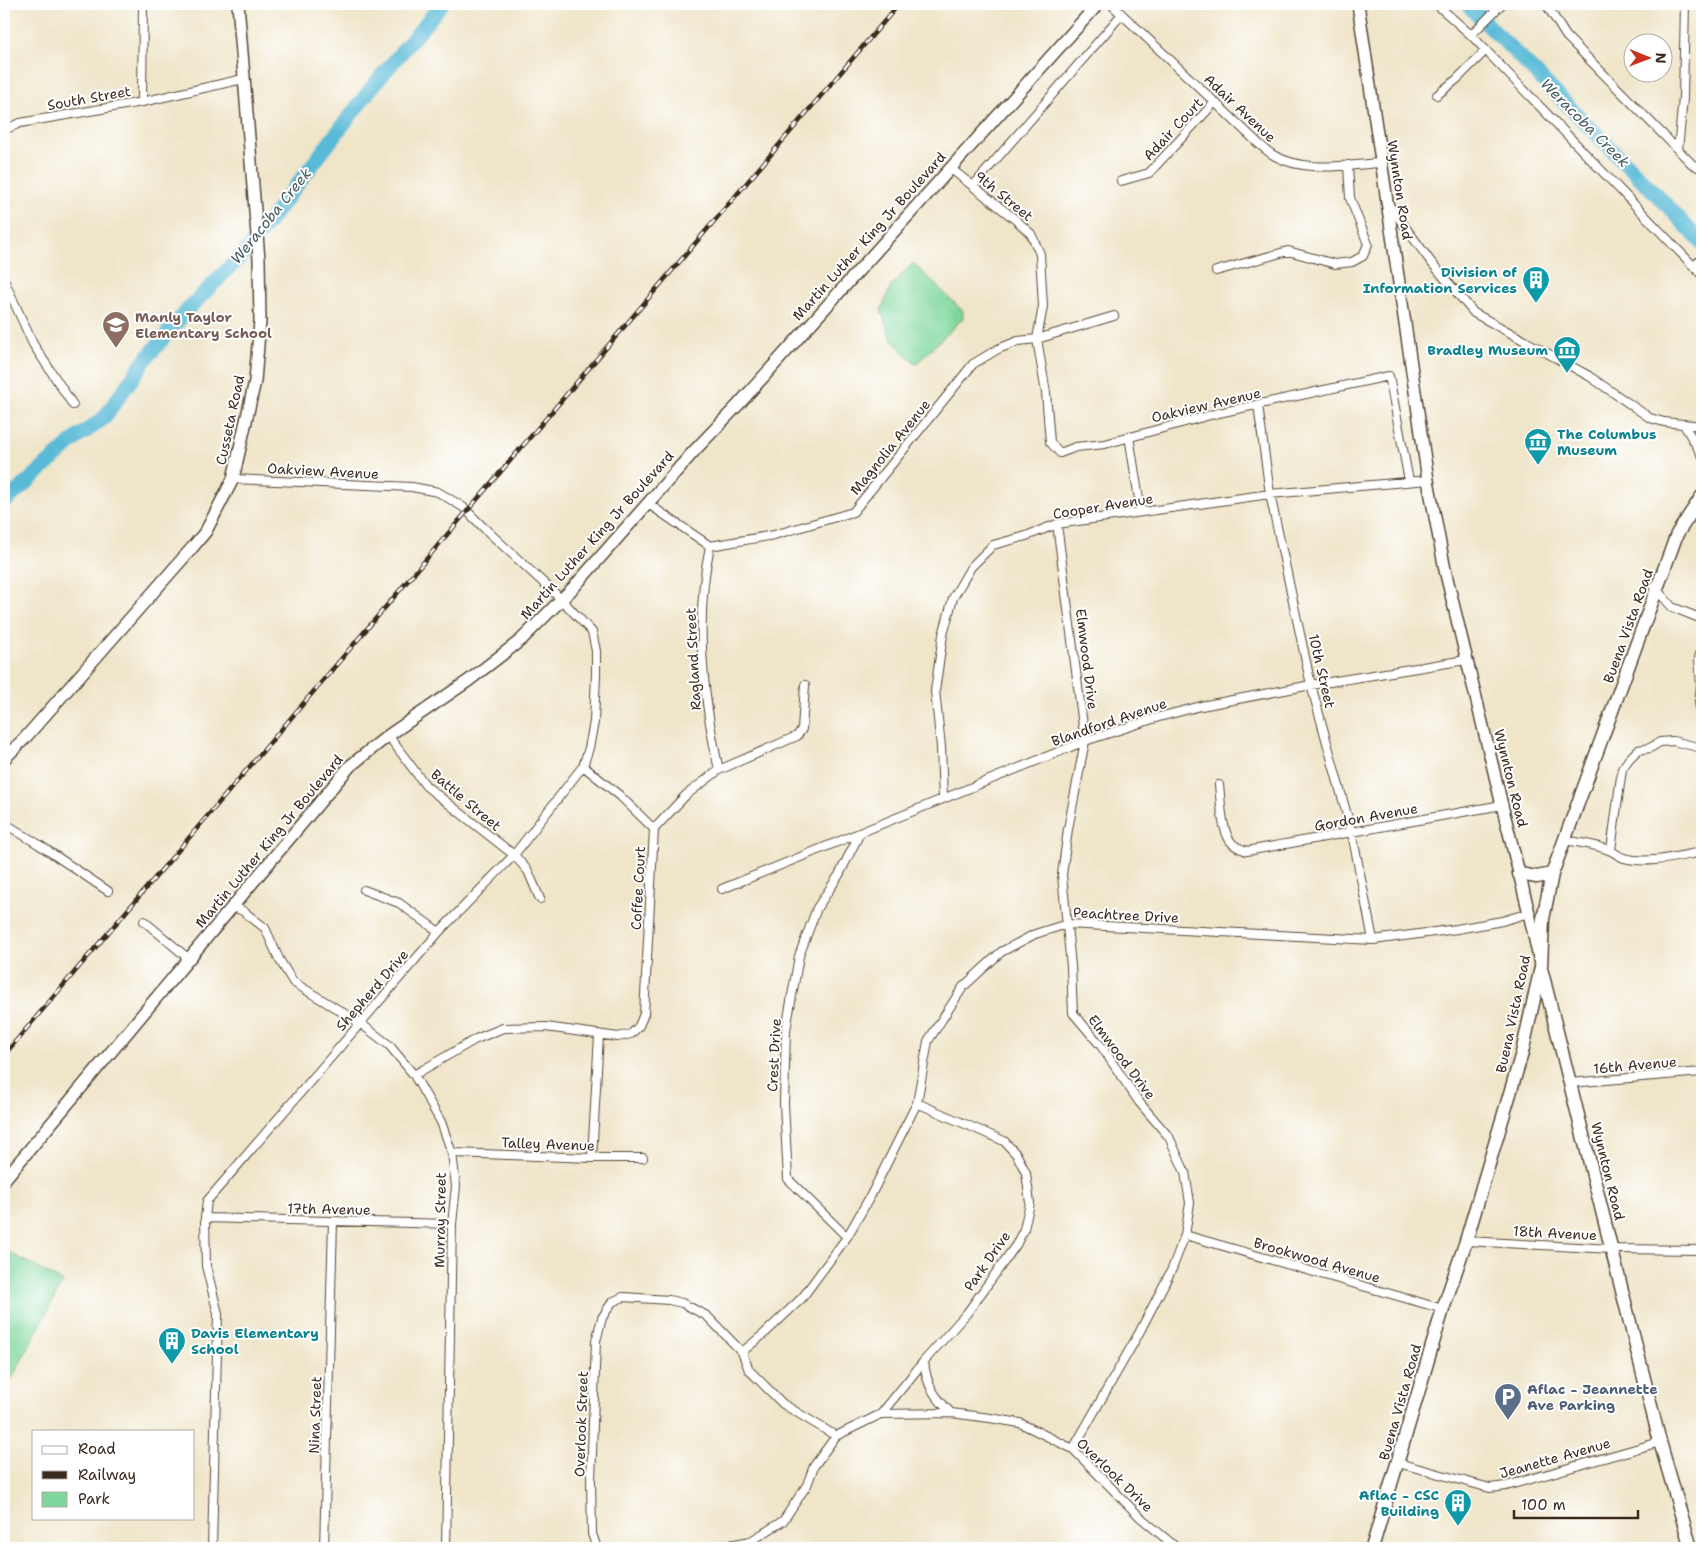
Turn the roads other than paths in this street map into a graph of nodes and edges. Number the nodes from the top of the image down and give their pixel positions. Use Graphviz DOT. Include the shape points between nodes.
graph roads {
  1 [pos="143,4"];
  2 [pos="238,4"];
  3 [pos="1098,4"];
  4 [pos="1111,4"];
  5 [pos="1358,4"];
  6 [pos="1436,4"];
  7 [pos="1502,4"];
  8 [pos="1546,4"];
  9 [pos="1685,4"];
  10 [pos="1122,14"];
  11 [pos="1470,35"];
  12 [pos="1486,50"];
  13 [pos="243,79"];
  14 [pos="1437,95"];
  15 [pos="142,102"];
  16 [pos="1214,102"];
  17 [pos="4,130"];
  18 [pos="1678,150"];
  19 [pos="1381,163"];
  20 [pos="1348,165"];
  21 [pos="950,168"];
  22 [pos="1702,169"];
  23 [pos="1121,181"];
  24 [pos="973,186"];
  25 [pos="1387,202"];
  26 [pos="1702,258"];
  27 [pos="1694,266"];
  28 [pos="1216,271"];
  29 [pos="1702,275"];
  30 [pos="4,280"];
  31 [pos="1114,316"];
  32 [pos="1038,339"];
  33 [pos="73,405"];
  34 [pos="1258,405"];
  35 [pos="1684,425"];
  36 [pos="1049,426"];
  37 [pos="1702,426"];
  38 [pos="1129,436"];
  39 [pos="1702,455"];
  40 [pos="233,479"];
  41 [pos="1428,480"];
  42 [pos="1409,481"];
  43 [pos="1270,494"];
  44 [pos="1702,496"];
  45 [pos="647,503"];
  46 [pos="467,511"];
  47 [pos="1141,512"];
  48 [pos="1058,524"];
  49 [pos="710,546"];
  50 [pos="1658,590"];
  51 [pos="561,599"];
  52 [pos="1702,619"];
  53 [pos="1702,646"];
  54 [pos="1466,660"];
  55 [pos="805,685"];
  56 [pos="1311,685"];
  57 [pos="1702,726"];
  58 [pos="389,735"];
  59 [pos="1085,741"];
  60 [pos="1702,748"];
  61 [pos="4,759"];
  62 [pos="583,766"];
  63 [pos="719,770"];
  64 [pos="1219,785"];
  65 [pos="943,799"];
  66 [pos="1502,805"];
  67 [pos="4,823"];
  68 [pos="654,829"];
  69 [pos="1352,833"];
  70 [pos="859,835"];
  71 [pos="1565,840"];
  72 [pos="1611,850"];
  73 [pos="1702,852"];
  74 [pos="514,855"];
  75 [pos="1519,874"];
  76 [pos="1552,874"];
  77 [pos="722,889"];
  78 [pos="108,890"];
  79 [pos="364,890"];
  80 [pos="540,899"];
  81 [pos="232,906"];
  82 [pos="1529,913"];
  83 [pos="144,921"];
  84 [pos="1066,924"];
  85 [pos="439,932"];
  86 [pos="1373,940"];
  87 [pos="189,959"];
  88 [pos="1541,967"];
  89 [pos="360,1023"];
  90 [pos="599,1035"];
  91 [pos="1702,1072"];
  92 [pos="414,1075"];
  93 [pos="1570,1084"];
  94 [pos="917,1103"];
  95 [pos="452,1153"];
  96 [pos="592,1158"];
  97 [pos="643,1158"];
  98 [pos="4,1180"];
  99 [pos="205,1218"];
  100 [pos="333,1222"];
  101 [pos="452,1224"];
  102 [pos="1185,1235"];
  103 [pos="847,1237"];
  104 [pos="1466,1241"];
  105 [pos="1612,1249"];
  106 [pos="1702,1250"];
  107 [pos="1443,1309"];
  108 [pos="742,1352"];
  109 [pos="924,1361"];
  110 [pos="881,1414"];
  111 [pos="951,1414"];
  112 [pos="836,1436"];
  113 [pos="1660,1442"];
  114 [pos="1073,1449"];
  115 [pos="1398,1463"];
  116 [pos="212,1548"];
  117 [pos="324,1548"];
  118 [pos="446,1548"];
  119 [pos="597,1548"];
  120 [pos="712,1548"];
  121 [pos="1177,1548"];
  122 [pos="1372,1548"];
  123 [pos="1691,1548"];
  1 -- 15 [label="street, South Street"];
  2 -- 13 [label="main road, Cusseta Road"];
  3 -- 21 [label="main road, Martin Luther King Jr Boulevard"];
  4 -- 10 [label="street, Adair Avenue"];
  5 -- 19 [label="main road, Wynnton Road"];
  6 -- 11 [label="street"];
  7 -- 11 [label="street"];
  8 -- 18 [label="street" via="1566,36"];
  9 -- 18 [label="street" via="1683,98"];
  10 -- 16 [label="street, Adair Avenue"];
  10 -- 24 [label="street"];
  11 -- 12 [label="street"];
  12 -- 14 [label="street"];
  12 -- 27 [label="street"];
  13 -- 15 [label="street"];
  13 -- 40 [label="main road, Cusseta Road" via="259,259 260,321 255,381"];
  15 -- 17 [label="street, South Street" via="20,123"];
  16 -- 20 [label="street, Adair Avenue" via="1274,156 1311,166"];
  16 -- 23 [label="street, Adair Court" via="1149,173"];
  18 -- 22 [label="street"];
  19 -- 20 [label="street, Adair Avenue"];
  19 -- 25 [label="main road, Wynnton Road"];
  20 -- 28 [label="street" via="1350,198 1368,244 1363,256 1352,262 1335,264 1288,251"];
  21 -- 24 [label="street, 9th Street"];
  21 -- 45 [label="main road, Martin Luther King Jr Boulevard"];
  24 -- 32 [label="street, 9th Street" via="1031,234 1040,254 1043,306"];
  25 -- 35 [label="street" via="1474,313 1589,376 1650,418"];
  25 -- 41 [label="main road, Wynnton Road"];
  26 -- 27 [label="street"];
  27 -- 29 [label="street"];
  30 -- 33 [label="street" via="33,344"];
  31 -- 32 [label="street, Magnolia Avenue"];
  32 -- 36 [label="street, 9th Street"];
  32 -- 49 [label="street, Magnolia Avenue" via="1018,341 973,364 853,512 774,535"];
  34 -- 38 [label="street, Oakview Avenue"];
  34 -- 42 [label="street, Oakview Avenue" via="1389,376"];
  34 -- 43 [label="street, 10th Street"];
  35 -- 37 [label="street"];
  35 -- 39 [label="street"];
  36 -- 38 [label="street, Oakview Avenue" via="1050,442 1060,453"];
  38 -- 47 [label="street"];
  40 -- 46 [label="street, Oakview Avenue" via="412,487 438,492"];
  40 -- 61 [label="main road, Cusseta Road" via="197,543"];
  41 -- 42 [label="street, Cooper Avenue"];
  41 -- 54 [label="main road, Wynnton Road"];
  42 -- 43 [label="street, Cooper Avenue"];
  43 -- 47 [label="street, Cooper Avenue"];
  43 -- 56 [label="street, 10th Street"];
  44 -- 50 [label="main road, Buena Vista Road" via="1677,534"];
  45 -- 49 [label="street"];
  45 -- 51 [label="main road, Martin Luther King Jr Boulevard"];
  46 -- 51 [label="street, Shepherd Drive"];
  47 -- 48 [label="street, Cooper Avenue"];
  48 -- 59 [label="street, Elmwood Drive"];
  48 -- 65 [label="street, Cooper Avenue" via="993,545 972,567 953,598 934,691"];
  49 -- 63 [label="street, Ragland Street" via="702,607 702,653 705,697"];
  50 -- 52 [label="street" via="1672,607"];
  50 -- 71 [label="main road, Buena Vista Road"];
  51 -- 58 [label="main road, Martin Luther King Jr Boulevard" via="521,640"];
  51 -- 62 [label="street, Shepherd Drive" via="592,632 596,651 594,722"];
  53 -- 57 [label="street" via="1699,701"];
  54 -- 56 [label="street, Blandford Avenue"];
  54 -- 66 [label="main road, Wynnton Road"];
  55 -- 63 [label="street" via="802,729 797,736"];
  56 -- 59 [label="street, Blandford Avenue" via="1201,706"];
  56 -- 69 [label="street, 10th Street"];
  58 -- 74 [label="street, Battle Street" via="426,786"];
  58 -- 81 [label="main road, Martin Luther King Jr Boulevard" via="350,766"];
  59 -- 65 [label="street, Blandford Avenue"];
  59 -- 84 [label="street, Elmwood Drive" via="1062,875"];
  60 -- 72 [label="street" via="1673,741 1660,742 1638,750 1629,759 1622,769"];
  62 -- 68 [label="street, Coffee Court"];
  62 -- 74 [label="street, Shepherd Drive"];
  63 -- 68 [label="street" via="686,795"];
  64 -- 69 [label="street, Gordon Avenue" via="1226,834 1231,843 1247,851"];
  65 -- 70 [label="street, Blandford Avenue"];
  66 -- 69 [label="street, Gordon Avenue"];
  66 -- 75 [label="main road, Wynnton Road"];
  67 -- 78 [label="street"];
  68 -- 90 [label="street, Coffee Court" via="644,1014 631,1034 618,1037"];
  69 -- 86 [label="street, 10th Street"];
  70 -- 77 [label="street, Blandford Avenue"];
  70 -- 103 [label="street, Crest Drive" via="818,908 799,956 786,1030 784,1104 788,1179"];
  71 -- 72 [label="street"];
  71 -- 76 [label="main road, Buena Vista Road"];
  72 -- 73 [label="street" via="1622,858 1652,860"];
  74 -- 80 [label="street, Battle Street" via="528,871"];
  74 -- 85 [label="street, Shepherd Drive"];
  75 -- 76 [label="main road" via="1537,877"];
  75 -- 82 [label="main road, Wynnton Road"];
  76 -- 88 [label="main road, Buena Vista Road" via="1543,919"];
  79 -- 85 [label="street" via="398,903"];
  81 -- 87 [label="main road, Martin Luther King Jr Boulevard"];
  81 -- 89 [label="street, Murray Street" via="265,928 293,982"];
  82 -- 86 [label="street, Peachtree Drive" via="1457,929"];
  82 -- 88 [label="main road, Wynnton Road"];
  83 -- 87 [label="street"];
  84 -- 86 [label="street, Peachtree Drive"];
  84 -- 94 [label="street, Peachtree Drive" via="1035,934 1002,952 963,987 928,1041"];
  84 -- 102 [label="street, Elmwood Drive" via="1073,1013 1169,1137 1187,1180 1190,1203"];
  85 -- 89 [label="street, Shepherd Drive"];
  87 -- 98 [label="main road, Martin Luther King Jr Boulevard"];
  88 -- 93 [label="main road, Wynnton Road"];
  88 -- 104 [label="main road, Buena Vista Road" via="1522,1053"];
  89 -- 92 [label="street, Murray Street" via="389,1045"];
  89 -- 99 [label="street, Shepherd Drive" via="207,1201"];
  90 -- 92 [label="street" via="546,1027 503,1028 476,1039"];
  90 -- 96 [label="street"];
  91 -- 93 [label="street, 16th Avenue"];
  92 -- 95 [label="street, Murray Street" via="442,1122"];
  93 -- 105 [label="main road, Wynnton Road"];
  94 -- 103 [label="street, Peachtree Drive"];
  94 -- 109 [label="street, Park Drive" via="1004,1141 1017,1155 1026,1173 1030,1203 1024,1229 1016,1245 966,1313"];
  95 -- 96 [label="street, Talley Avenue"];
  95 -- 101 [label="street, Murray Street" via="456,1186"];
  96 -- 97 [label="street, Talley Avenue"];
  99 -- 100 [label="street, 17th Avenue"];
  99 -- 116 [label="street, Shepherd Drive" via="206,1266 218,1314"];
  100 -- 101 [label="street, 17th Avenue"];
  100 -- 117 [label="street, Nina Street"];
  101 -- 118 [label="street, Murray Street"];
  102 -- 107 [label="street, Brookwood Avenue"];
  102 -- 114 [label="street, Elmwood Drive" via="1172,1269 1138,1336"];
  103 -- 108 [label="street, Peachtree Drive" via="802,1298"];
  104 -- 105 [label="street, 18th Avenue"];
  104 -- 107 [label="main road, Buena Vista Road"];
  105 -- 106 [label="street, 18th Avenue"];
  105 -- 113 [label="main road, Wynnton Road"];
  107 -- 115 [label="main road, Buena Vista Road"];
  108 -- 112 [label="street" via="749,1370 783,1404"];
  108 -- 119 [label="street, Overlook Street" via="707,1316 682,1303 623,1297 612,1302 602,1318 596,1341 591,1480 592,1534"];
  109 -- 110 [label="street, Park Drive"];
  109 -- 111 [label="street" via="928,1385"];
  110 -- 111 [label="street, Overlook Drive"];
  110 -- 112 [label="street, Park Drive"];
  111 -- 114 [label="street, Overlook Drive" via="1020,1423"];
  112 -- 120 [label="street, Park Drive" via="814,1466 783,1521 751,1541"];
  113 -- 115 [label="street, Jeanette Avenue" via="1490,1488"];
  113 -- 123 [label="main road, Wynnton Road"];
  114 -- 121 [label="street, Overlook Drive" via="1140,1517"];
  115 -- 122 [label="main road, Buena Vista Road"];
}
